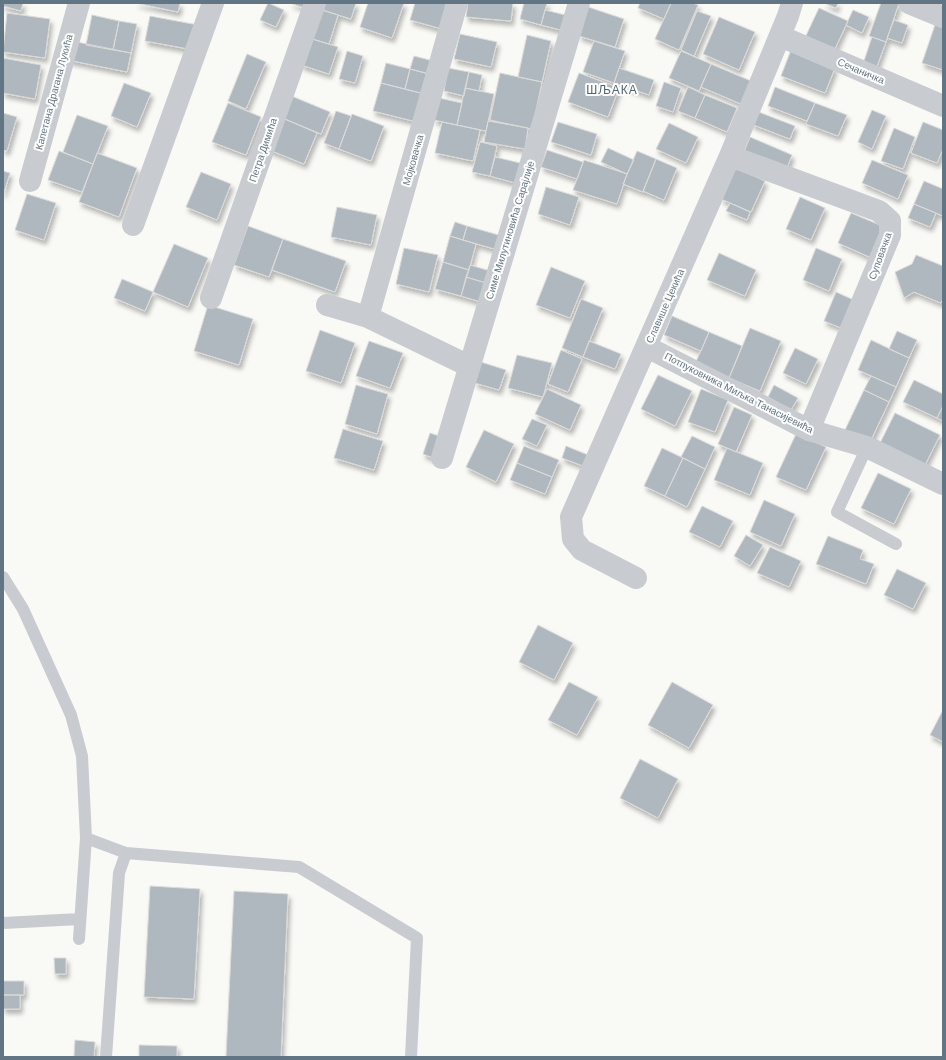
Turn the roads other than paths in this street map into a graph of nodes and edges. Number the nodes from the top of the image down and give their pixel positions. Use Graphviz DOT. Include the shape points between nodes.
graph roads {
  1 [pos="78,3"];
  2 [pos="214,3"];
  3 [pos="315,3"];
  4 [pos="457,3"];
  5 [pos="579,3"];
  6 [pos="792,3"];
  7 [pos="916,4"];
  8 [pos="943,17"];
  9 [pos="780,36"];
  10 [pos="943,106"];
  11 [pos="730,156"];
  12 [pos="30,181"];
  13 [pos="133,225"];
  14 [pos="211,298"];
  15 [pos="327,305"];
  16 [pos="368,317"];
  17 [pos="647,347"];
  18 [pos="469,366"];
  19 [pos="809,430"];
  20 [pos="868,447"];
  21 [pos="442,458"];
  22 [pos="943,484"];
  23 [pos="896,544"];
  24 [pos="3,577"];
  25 [pos="636,578"];
  26 [pos="86,838"];
  27 [pos="126,853"];
  28 [pos="80,919"];
  29 [pos="3,923"];
  30 [pos="79,939"];
  31 [pos="106,1057"];
  32 [pos="411,1057"];
  1 -- 12 [label="street, Капетана Драгана Лукића"];
  2 -- 13 [label="street"];
  3 -- 14 [label="street, Петра Димића"];
  4 -- 16 [label="street, Мојковачка"];
  5 -- 18 [label="street, Симе Милутиновића Сарајлије"];
  6 -- 9 [label="street, Славише Цекића"];
  7 -- 8 [label="street"];
  9 -- 10 [label="street, Сечаничка"];
  9 -- 11 [label="street, Славише Цекића"];
  11 -- 17 [label="street, Славише Цекића"];
  11 -- 19 [label="street, Суповачка" via="879,211 890,220 890,235"];
  15 -- 16 [label="street"];
  16 -- 18 [label="street"];
  17 -- 19 [label="street, Потпуковника Миљка Танасијевића"];
  17 -- 25 [label="street, Славише Цекића" via="572,518 573,539 582,550"];
  18 -- 21 [label="street, Симе Милутиновића Сарајлије"];
  19 -- 20 [label="street, Потпуковника Миљка Танасијевића"];
  20 -- 22 [label="street, Потпуковника Миљка Танасијевића"];
  20 -- 23 [label="lane" via="837,512"];
  24 -- 26 [label="lane" via="23,609 71,715 82,756"];
  26 -- 27 [label="lane"];
  26 -- 28 [label="lane"];
  27 -- 31 [label="lane" via="119,873"];
  27 -- 32 [label="lane" via="299,867 417,938"];
  28 -- 29 [label="lane"];
  28 -- 30 [label="lane"];
}
